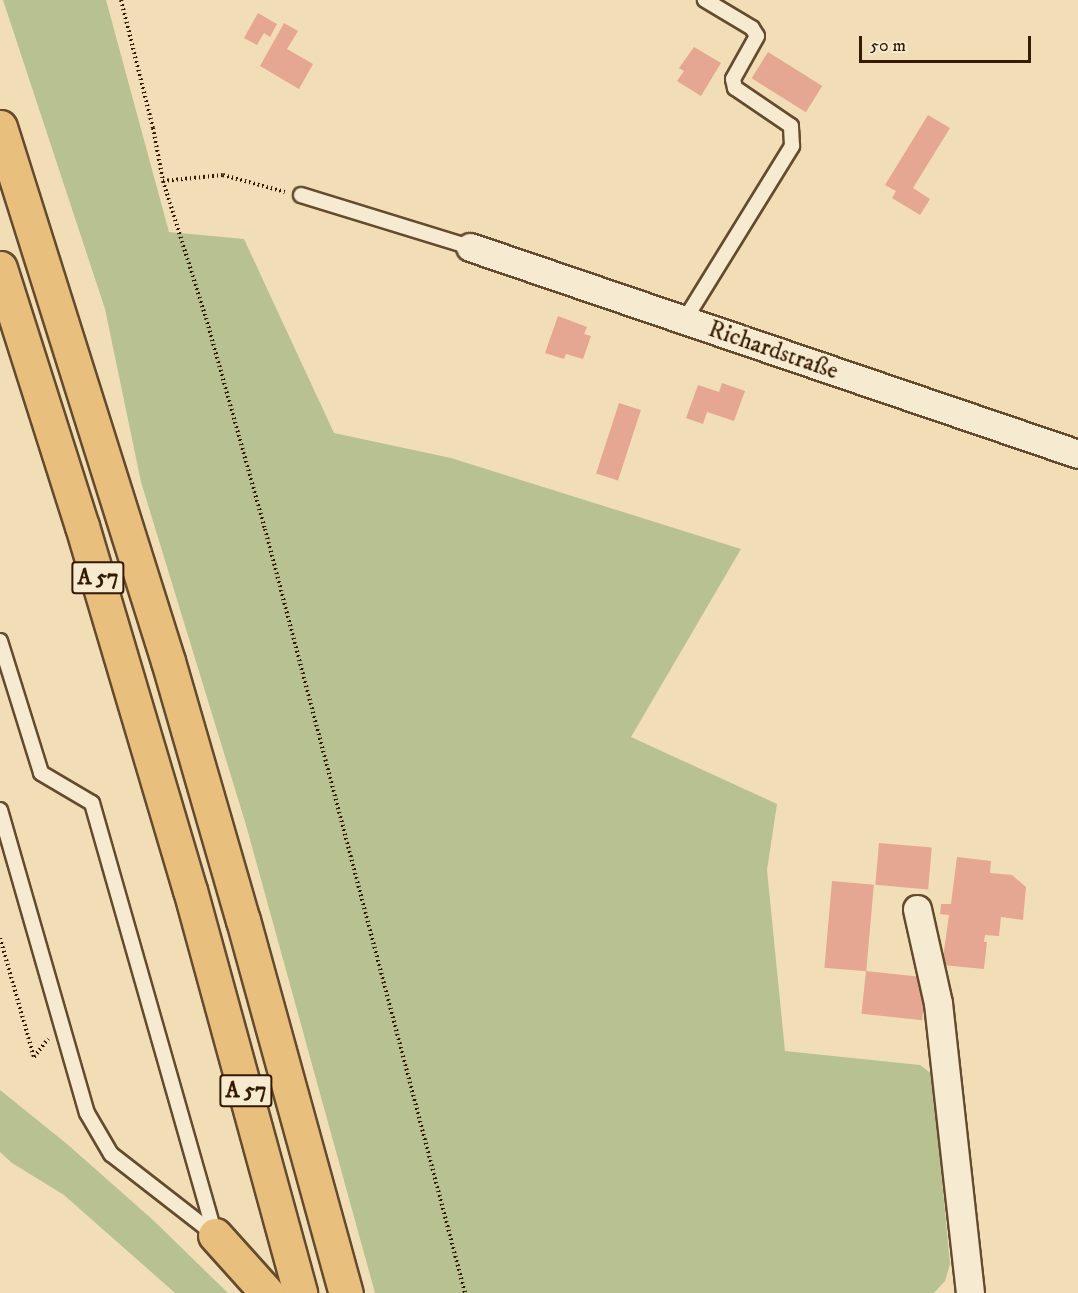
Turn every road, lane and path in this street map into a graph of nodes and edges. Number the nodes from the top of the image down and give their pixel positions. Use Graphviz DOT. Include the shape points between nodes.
graph roads {
  1 [pos="121,0"];
  2 [pos="705,0"];
  3 [pos="0,127"];
  4 [pos="163,181"];
  5 [pos="302,195"];
  6 [pos="470,246"];
  7 [pos="0,268"];
  8 [pos="684,321"];
  9 [pos="1078,454"];
  10 [pos="0,641"];
  11 [pos="0,810"];
  12 [pos="917,909"];
  13 [pos="0,938"];
  14 [pos="61,1022"];
  15 [pos="214,1235"];
  16 [pos="267,1293"];
  17 [pos="300,1293"];
  18 [pos="346,1293"];
  19 [pos="465,1293"];
  20 [pos="970,1293"];
  1 -- 4 [label="path"];
  2 -- 8 [label="lane" via="752,28 757,36 733,79 735,88 791,126 792,146"];
  3 -- 18 [label="highway, A 57" via="168,661"];
  4 -- 5 [label="path" via="223,175"];
  4 -- 19 [label="path" via="262,518"];
  5 -- 6 [label="lane"];
  6 -- 8 [label="street, Richardstraße"];
  7 -- 17 [label="highway, A 57" via="82,526 190,890"];
  8 -- 9 [label="street, Richardstraße"];
  10 -- 15 [label="lane" via="40,773 92,803"];
  11 -- 14 [label="lane"];
  12 -- 20 [label="street" via="938,1003"];
  13 -- 14 [label="path" via="34,1057"];
  14 -- 15 [label="lane" via="87,1113 111,1154"];
  15 -- 16 [label="highway"];
}
